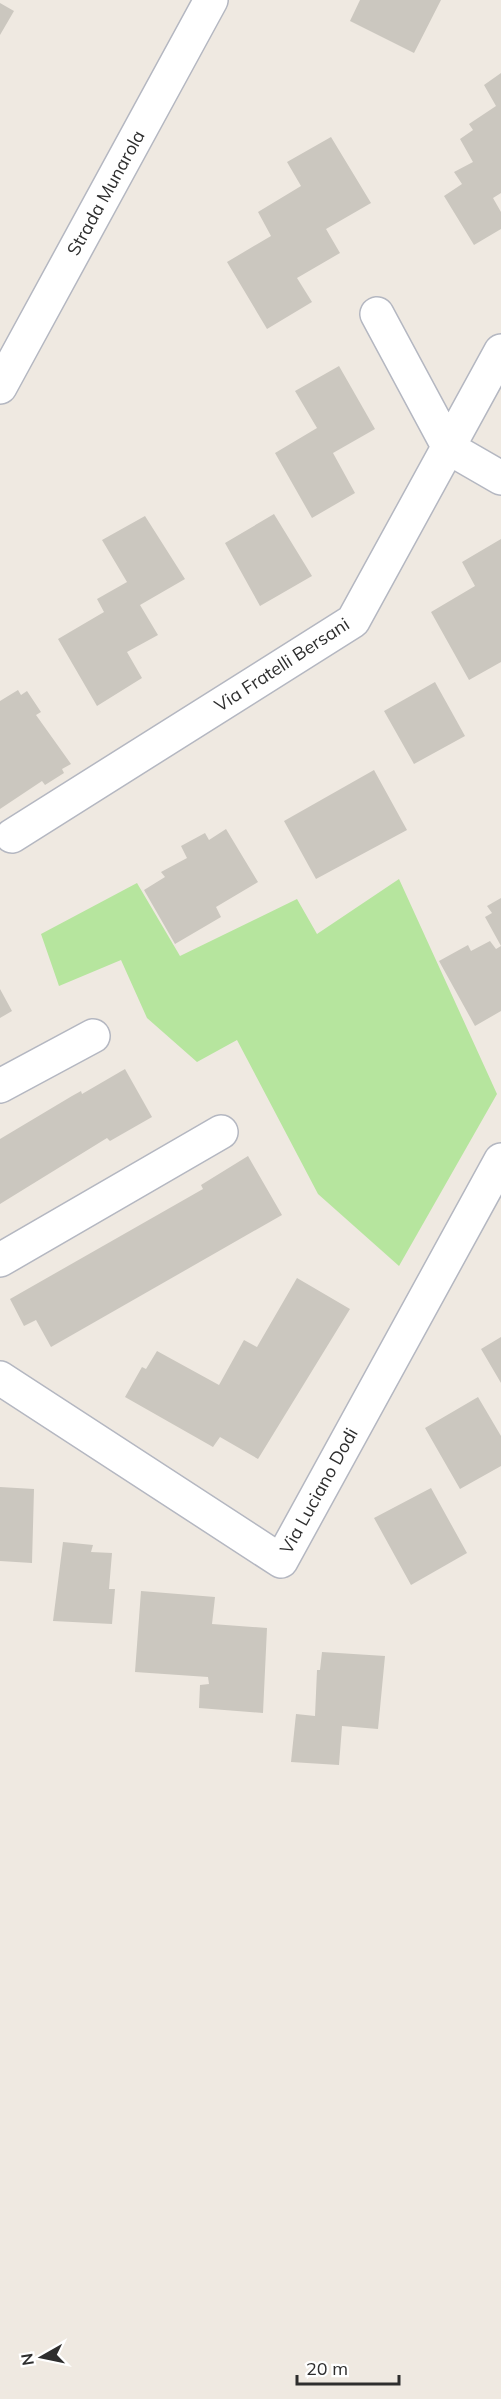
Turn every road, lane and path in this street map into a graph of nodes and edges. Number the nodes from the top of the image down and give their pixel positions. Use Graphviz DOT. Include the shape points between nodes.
graph roads {
  1 [pos="211,0"];
  2 [pos="377,314"];
  3 [pos="501,351"];
  4 [pos="0,387"];
  5 [pos="449,448"];
  6 [pos="501,478"];
  7 [pos="12,836"];
  8 [pos="93,1036"];
  9 [pos="0,1086"];
  10 [pos="221,1132"];
  11 [pos="501,1160"];
  12 [pos="0,1260"];
  13 [pos="0,1378"];
  1 -- 4 [label="street, Strada Munarola"];
  2 -- 5 [label="street"];
  3 -- 5 [label="street, Via Fratelli Bersani"];
  5 -- 6 [label="street"];
  5 -- 7 [label="street, Via Fratelli Bersani" via="353,621"];
  8 -- 9 [label="street"];
  10 -- 12 [label="street"];
  11 -- 13 [label="street, Via Luciano Dodi" via="281,1561"];
}
